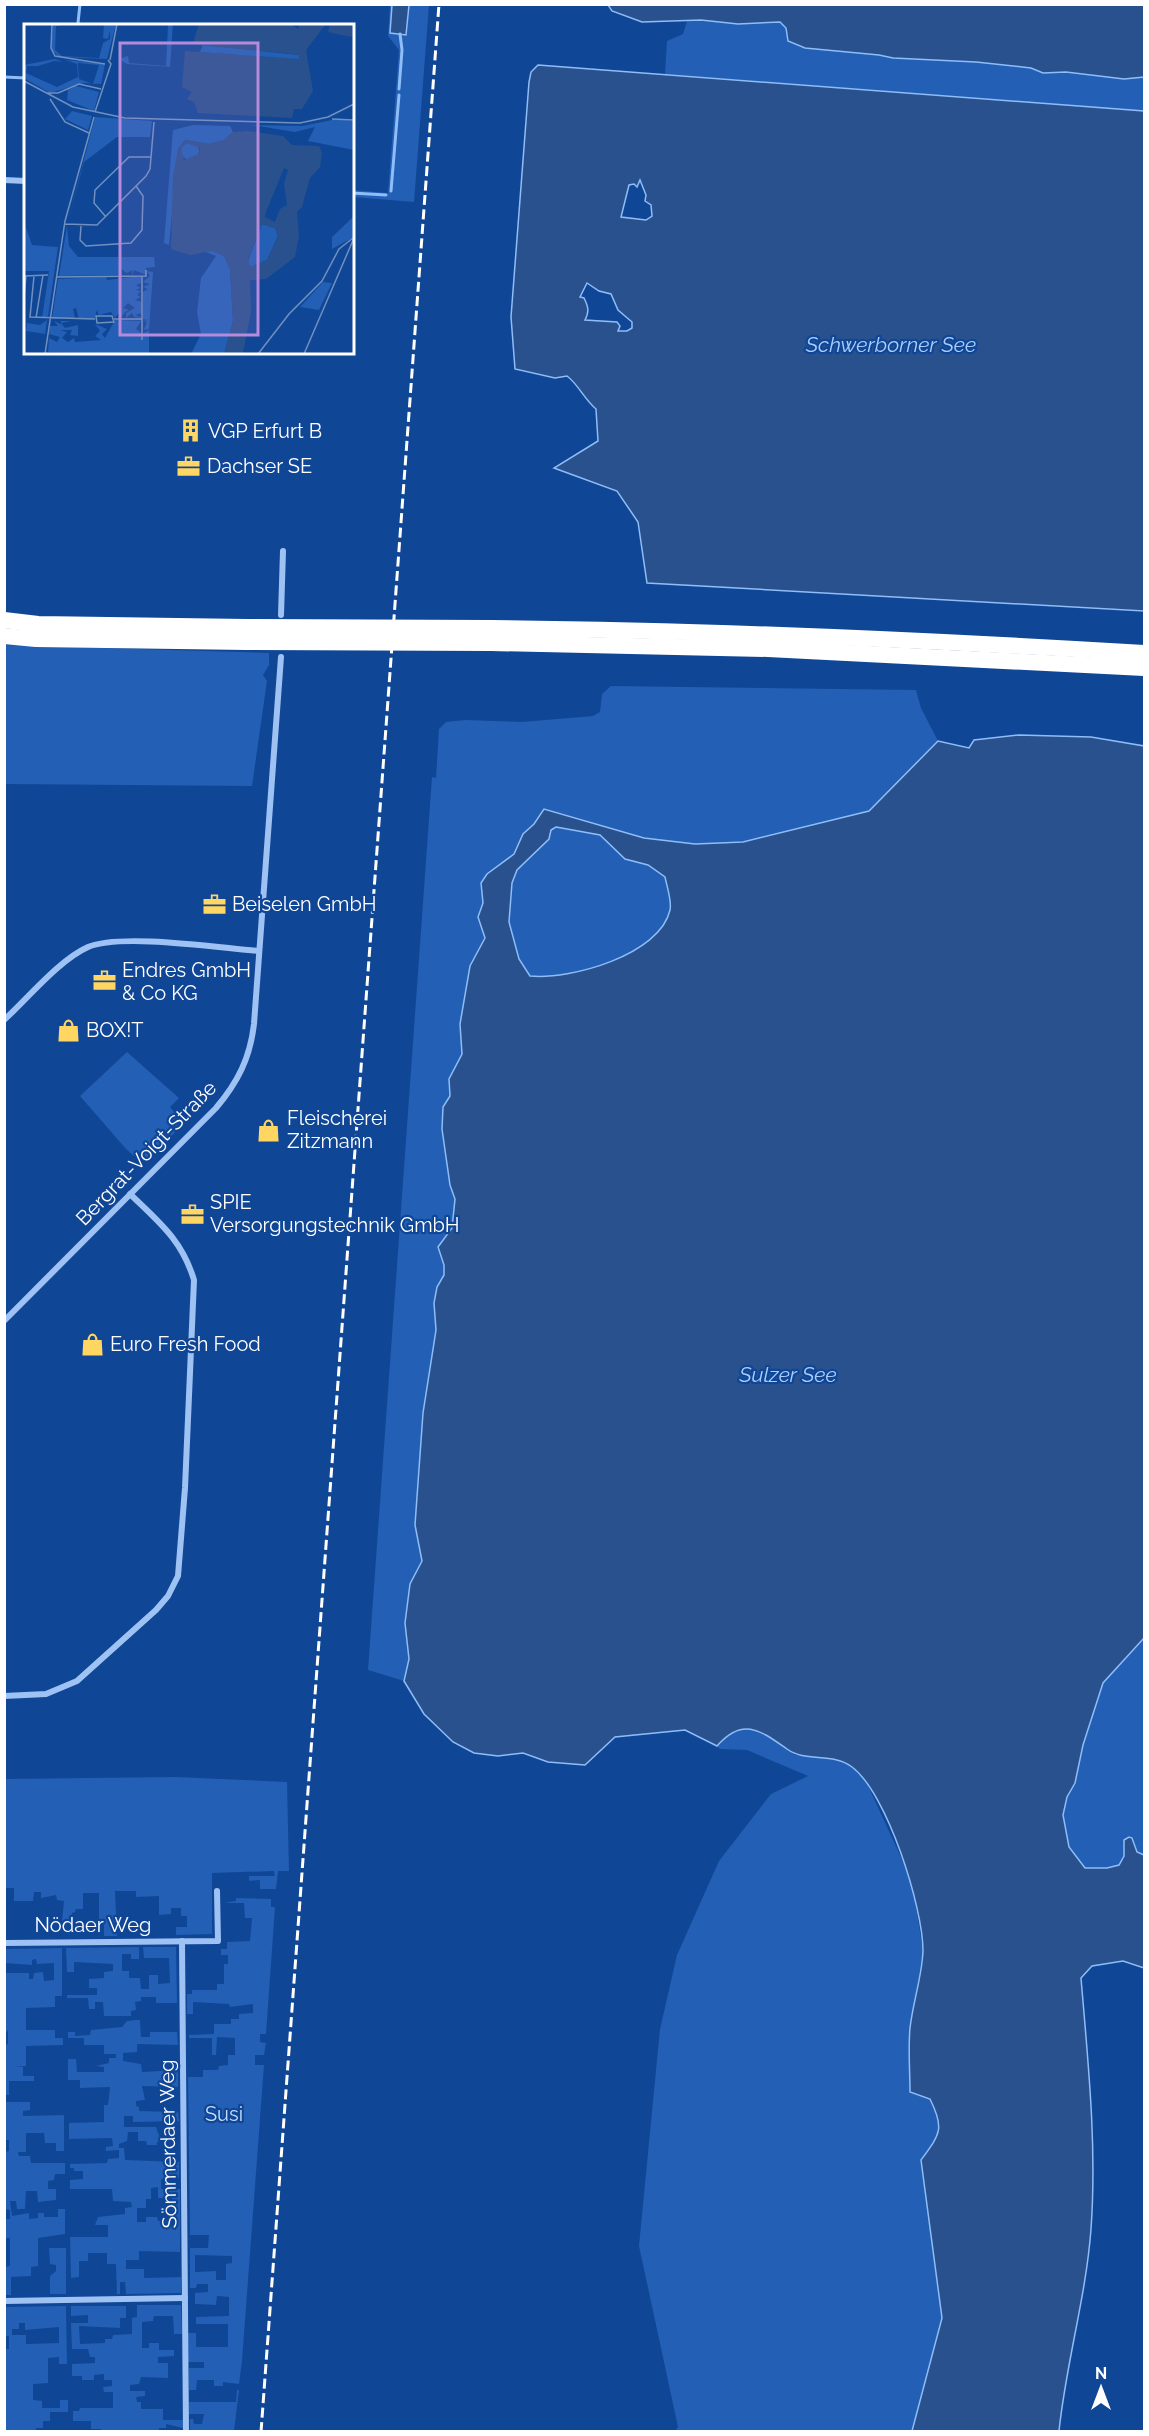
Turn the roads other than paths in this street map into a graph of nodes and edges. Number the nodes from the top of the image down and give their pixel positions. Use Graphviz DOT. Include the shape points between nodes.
graph roads {
  1 [pos="4,180"];
  2 [pos="24,181"];
  3 [pos="283,551"];
  4 [pos="281,615"];
  5 [pos="4,620"];
  6 [pos="247,635"];
  7 [pos="4,636"];
  8 [pos="491,636"];
  9 [pos="1144,653"];
  10 [pos="281,657"];
  11 [pos="1144,668"];
  12 [pos="259,951"];
  13 [pos="4,1020"];
  14 [pos="130,1194"];
  15 [pos="4,1321"];
  16 [pos="4,1696"];
  17 [pos="217,1891"];
  18 [pos="182,1941"];
  19 [pos="4,1943"];
  20 [pos="185,2298"];
  21 [pos="4,2301"];
  22 [pos="186,2432"];
  1 -- 2 [label="street"];
  3 -- 4 [label="street"];
  5 -- 6 [label="highway"];
  6 -- 7 [label="highway" via="36,639"];
  6 -- 8 [label="highway, bridge"];
  8 -- 9 [label="highway" via="647,630 910,639"];
  8 -- 11 [label="highway"];
  10 -- 12 [label="street, Bergrat-Voigt-Straße"];
  12 -- 13 [label="street" via="143,942 90,947 74,955"];
  12 -- 14 [label="street, Bergrat-Voigt-Straße" via="251,1048 243,1071 216,1108"];
  14 -- 15 [label="street, Bergrat-Voigt-Straße"];
  14 -- 16 [label="street" via="175,1238 194,1280 178,1576 156,1610 84,1676 46,1694"];
  17 -- 18 [label="street" via="218,1941"];
  18 -- 19 [label="street, Nödaer Weg"];
  18 -- 20 [label="street, Sömmerdaer Weg"];
  20 -- 21 [label="street"];
  20 -- 22 [label="street, Sömmerdaer Weg"];
}
